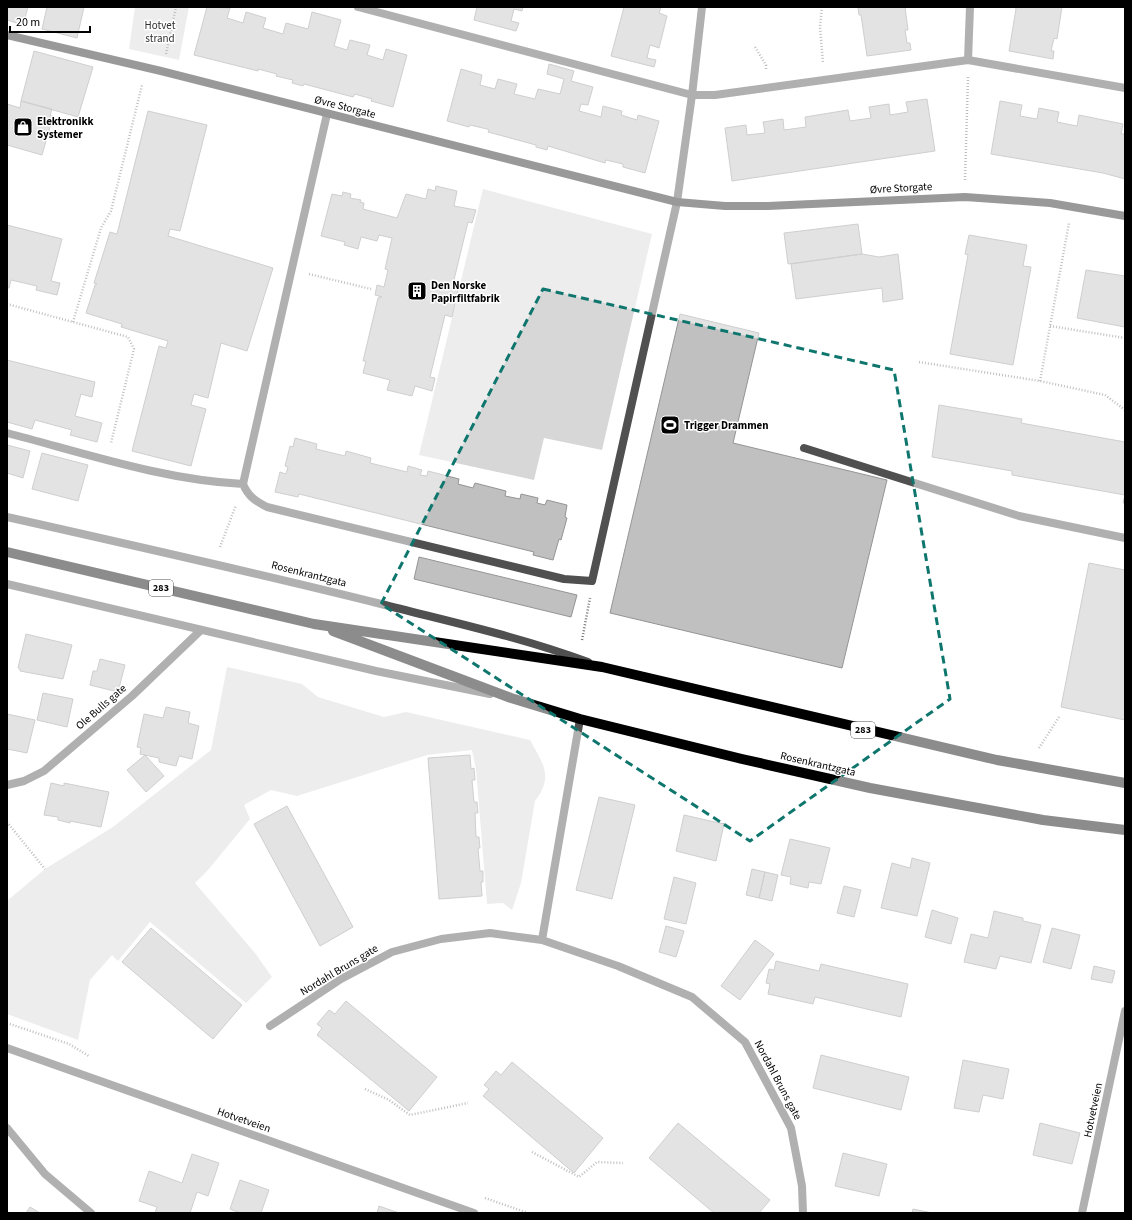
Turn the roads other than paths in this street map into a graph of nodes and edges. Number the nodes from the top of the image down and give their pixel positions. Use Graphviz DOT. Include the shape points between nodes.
graph roads {
  1 [pos="358,7"];
  2 [pos="702,7"];
  3 [pos="970,7"];
  4 [pos="7,35"];
  5 [pos="968,60"];
  6 [pos="1125,88"];
  7 [pos="692,95"];
  8 [pos="327,114"];
  9 [pos="677,202"];
  10 [pos="1125,216"];
  11 [pos="7,433"];
  12 [pos="804,448"];
  13 [pos="244,484"];
  14 [pos="7,517"];
  15 [pos="1125,538"];
  16 [pos="7,552"];
  17 [pos="7,584"];
  18 [pos="314,624"];
  19 [pos="201,630"];
  20 [pos="602,667"];
  21 [pos="511,698"];
  22 [pos="580,719"];
  23 [pos="1125,782"];
  24 [pos="7,785"];
  25 [pos="1125,830"];
  26 [pos="542,940"];
  27 [pos="1125,1011"];
  28 [pos="270,1026"];
  29 [pos="7,1048"];
  30 [pos="7,1128"];
  31 [pos="91,1213"];
  32 [pos="474,1213"];
  33 [pos="803,1213"];
  34 [pos="1082,1213"];
  1 -- 7 [label="street"];
  2 -- 7 [label="street"];
  3 -- 5 [label="street"];
  4 -- 8 [label="main road, Øvre Storgate"];
  5 -- 6 [label="street"];
  5 -- 7 [label="street" via="715,95"];
  7 -- 9 [label="street"];
  8 -- 9 [label="main road, Øvre Storgate"];
  8 -- 13 [label="street"];
  9 -- 10 [label="main road, Øvre Storgate" via="768,206 965,196 1050,204"];
  9 -- 13 [label="street" via="592,581 564,579 267,507 251,497"];
  11 -- 13 [label="street" via="211,482"];
  12 -- 15 [label="street" via="1019,516"];
  14 -- 20 [label="street, Rosenkrantzgata" via="214,564 490,632 561,652"];
  16 -- 18 [label="main road, Rosenkrantzgata / 283"];
  17 -- 19 [label="street, Rosenkrantzgata"];
  18 -- 20 [label="main road, Rosenkrantzgata / 283"];
  18 -- 21 [label="main road, Rosenkrantzgata / 283"];
  19 -- 21 [label="street, Rosenkrantzgata" via="376,671"];
  19 -- 24 [label="street, Ole Bulls gate" via="132,696 44,771 24,781"];
  20 -- 23 [label="main road, Rosenkrantzgata / 283" via="997,760"];
  21 -- 22 [label="main road, Rosenkrantzgata / 283"];
  22 -- 25 [label="main road, Rosenkrantzgata / 283" via="742,760 870,788 1043,820"];
  22 -- 26 [label="street"];
  26 -- 28 [label="street, Nordahl Bruns gate" via="490,933 441,939 392,952 341,979"];
  26 -- 33 [label="street, Nordahl Bruns gate" via="618,966 692,997 746,1042 791,1128 802,1186"];
  27 -- 34 [label="street, Hotvetveien"];
  29 -- 32 [label="street, Hotvetveien"];
  30 -- 31 [label="street" via="45,1174"];
}
